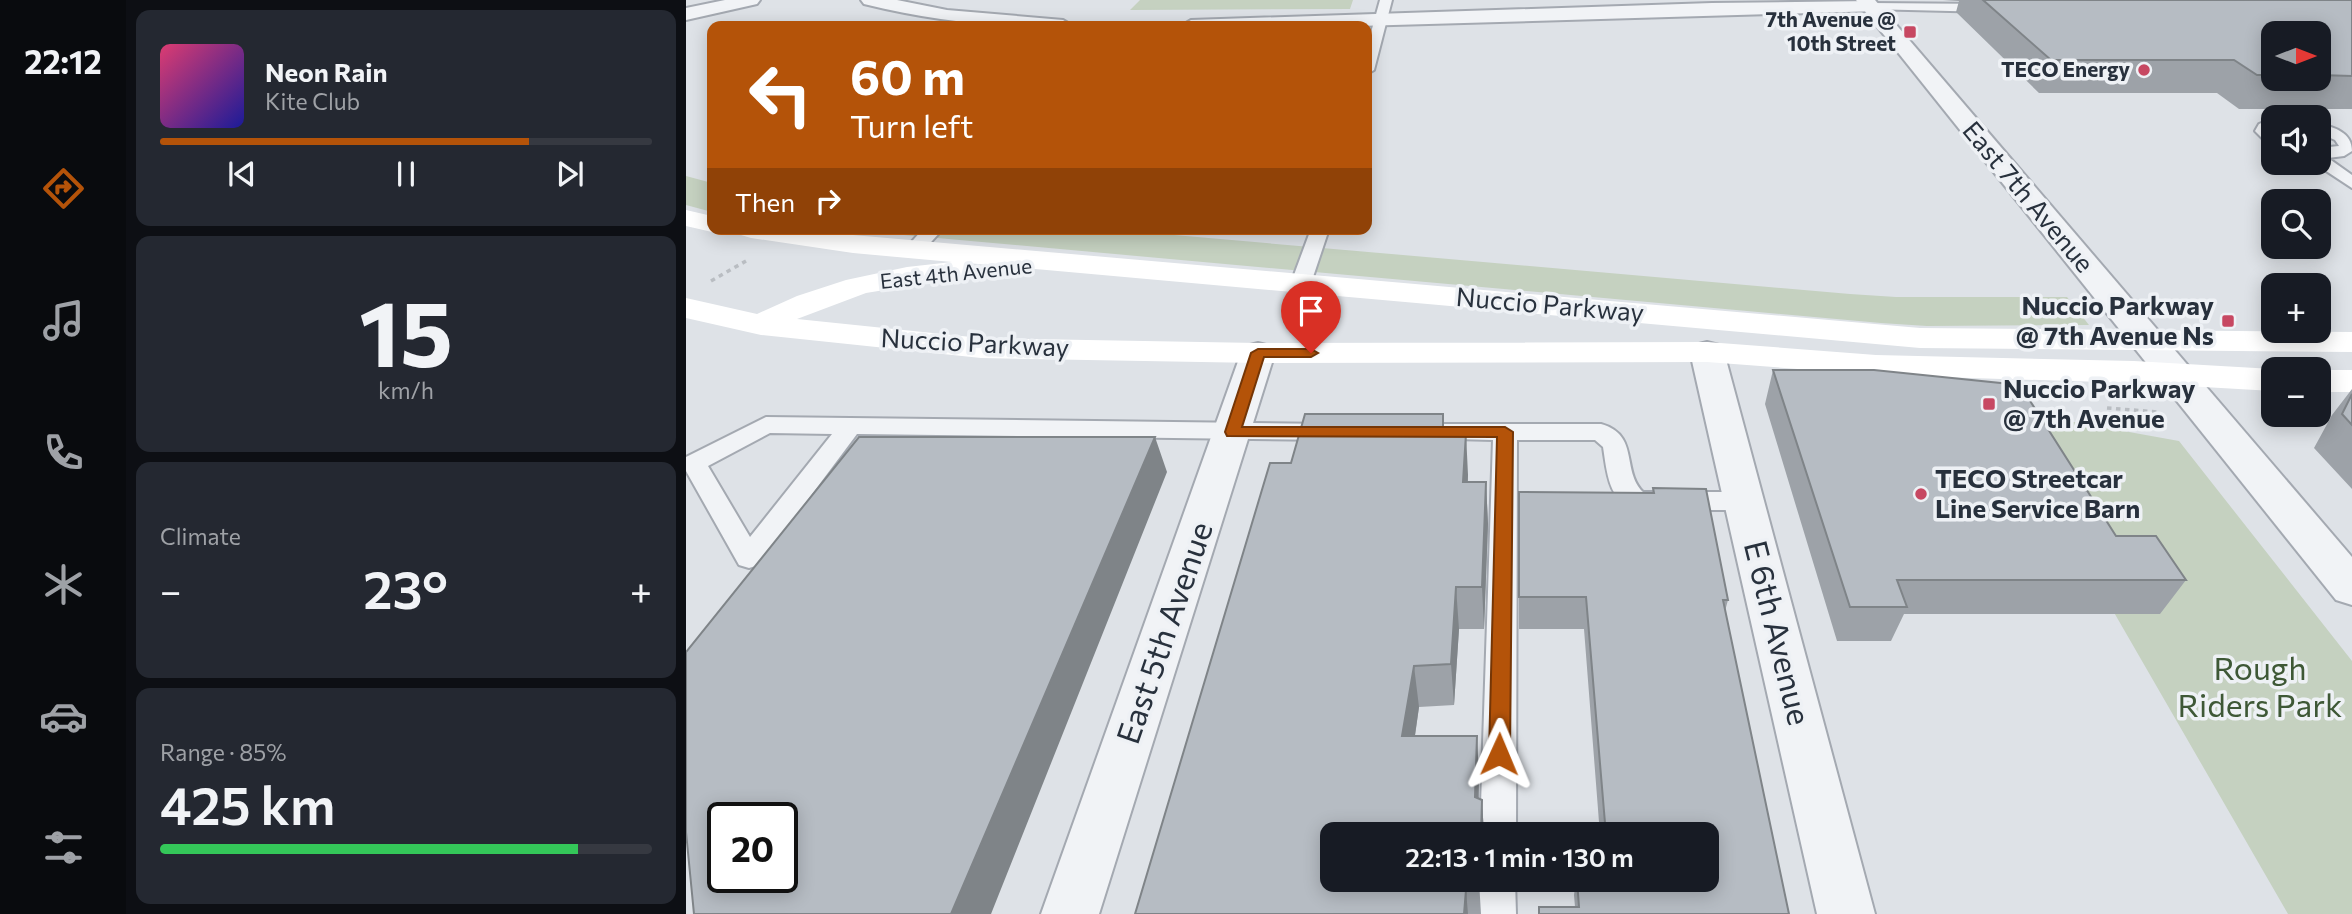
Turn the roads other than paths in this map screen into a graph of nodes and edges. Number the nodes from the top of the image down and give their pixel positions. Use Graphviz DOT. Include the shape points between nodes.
graph roads {
  1 [pos="751,0"];
  2 [pos="870,0"];
  3 [pos="1386,0"];
  4 [pos="1868,4"];
  5 [pos="1568,7"];
  6 [pos="1999,8"];
  7 [pos="686,14"];
  8 [pos="1379,20"];
  9 [pos="1005,21"];
  10 [pos="1348,21"];
  11 [pos="1372,49"];
  12 [pos="2331,134"];
  13 [pos="2347,155"];
  14 [pos="2331,167"];
  15 [pos="2352,182"];
  16 [pos="686,218"];
  17 [pos="707,223"];
  18 [pos="1318,235"];
  19 [pos="924,239"];
  20 [pos="752,243"];
  21 [pos="1076,263"];
  22 [pos="1301,283"];
  23 [pos="693,298"];
  24 [pos="761,326"];
  25 [pos="2149,342"];
  26 [pos="2352,342"];
  27 [pos="1707,352"];
  28 [pos="1258,353"];
  29 [pos="2175,374"];
  30 [pos="2261,379"];
  31 [pos="2331,381"];
  32 [pos="2352,381"];
  33 [pos="851,425"];
  34 [pos="1232,432"];
  35 [pos="1360,432"];
  36 [pos="1400,432"];
  37 [pos="1505,432"];
  38 [pos="1744,500"];
  39 [pos="2352,588"];
  40 [pos="1498,822"];
  41 [pos="1497,892"];
  42 [pos="1070,914"];
  43 [pos="1497,914"];
  44 [pos="1846,914"];
  1 -- 7 [label="street"];
  2 -- 9 [label="street" via="947,16"];
  3 -- 8 [label="lane"];
  4 -- 5 [label="street"];
  4 -- 6 [label="lane"];
  4 -- 25 [label="street, East 7th Avenue"];
  5 -- 8 [label="street"];
  8 -- 10 [label="street"];
  8 -- 11 [label="lane"];
  12 -- 13 [label="lane" via="2346,142"];
  14 -- 15 [label="lane"];
  16 -- 17 [label="main road"];
  18 -- 22 [label="lane"];
  19 -- 20 [label="main road, Nuccio Parkway"];
  19 -- 21 [label="main road, Nuccio Parkway"];
  21 -- 22 [label="main road, Nuccio Parkway"];
  21 -- 24 [label="main road, East 4th Avenue" via="876,280 823,296"];
  22 -- 25 [label="main road, Nuccio Parkway" via="1920,338"];
  23 -- 24 [label="main road, Nuccio Parkway"];
  24 -- 28 [label="main road, Nuccio Parkway" via="981,348"];
  25 -- 26 [label="main road, Nuccio Parkway"];
  25 -- 29 [label="street, East 7th Avenue"];
  27 -- 28 [label="main road, Nuccio Parkway"];
  27 -- 29 [label="main road, Nuccio Parkway" via="1876,365"];
  27 -- 38 [label="street, E 6th Avenue"];
  28 -- 34 [label="street, East 5th Avenue"];
  29 -- 30 [label="main road, Nuccio Parkway"];
  29 -- 39 [label="street, East 7th Avenue"];
  31 -- 32 [label="main road"];
  33 -- 33 [label="lane" via="766,425 694,463 749,558"];
  33 -- 34 [label="lane"];
  34 -- 35 [label="lane"];
  34 -- 42 [label="street, East 5th Avenue"];
  36 -- 37 [label="lane"];
  37 -- 38 [label="lane" via="1601,432 1615,444 1622,486 1637,500"];
  37 -- 40 [label="lane"];
  38 -- 44 [label="street, E 6th Avenue"];
  41 -- 43 [label="lane"];
}
